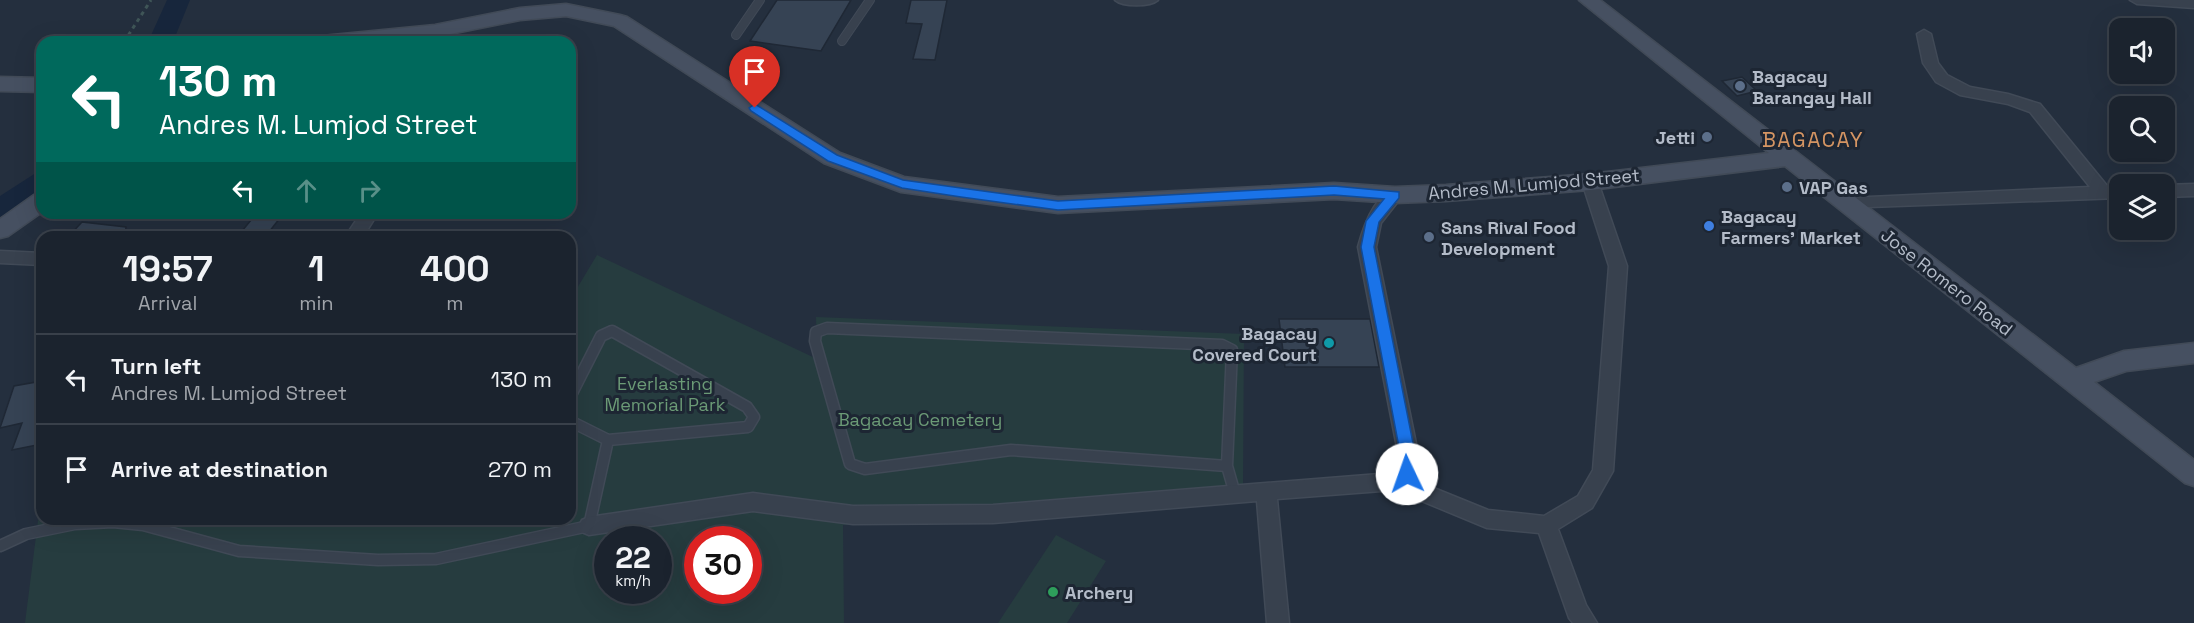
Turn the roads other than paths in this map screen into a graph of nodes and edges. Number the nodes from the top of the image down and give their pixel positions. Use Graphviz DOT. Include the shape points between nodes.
graph roads {
  1 [pos="760,0"];
  2 [pos="870,0"];
  3 [pos="1122,0"];
  4 [pos="1150,0"];
  5 [pos="1588,0"];
  6 [pos="2137,0"];
  7 [pos="2194,4"];
  8 [pos="1924,34"];
  9 [pos="736,35"];
  10 [pos="384,36"];
  11 [pos="842,41"];
  12 [pos="0,84"];
  13 [pos="36,85"];
  14 [pos="1788,158"];
  15 [pos="1590,182"];
  16 [pos="2109,190"];
  17 [pos="2194,190"];
  18 [pos="2175,191"];
  19 [pos="2109,192"];
  20 [pos="1395,195"];
  21 [pos="1847,204"];
  22 [pos="36,205"];
  23 [pos="0,230"];
  24 [pos="0,257"];
  25 [pos="36,259"];
  26 [pos="2194,353"];
  27 [pos="2073,380"];
  28 [pos="576,385"];
  29 [pos="576,424"];
  30 [pos="609,440"];
  31 [pos="1227,466"];
  32 [pos="2194,475"];
  33 [pos="1396,481"];
  34 [pos="1266,491"];
  35 [pos="1235,494"];
  36 [pos="70,525"];
  37 [pos="143,525"];
  38 [pos="1546,525"];
  39 [pos="589,526"];
  40 [pos="0,546"];
  41 [pos="1278,623"];
  42 [pos="1586,623"];
  1 -- 9 [label="lane"];
  2 -- 11 [label="lane"];
  3 -- 4 [label="street"];
  5 -- 14 [label="main road, Jose Romero Road"];
  6 -- 7 [label="street"];
  8 -- 16 [label="street" via="1932,66 1950,85 1967,92 2022,100 2035,108"];
  10 -- 20 [label="main road, Andres M. Lumjod Street" via="566,10 620,21 832,158 902,184 1058,205 1334,191"];
  12 -- 13 [label="main road"];
  14 -- 15 [label="main road, Andres M. Lumjod Street"];
  14 -- 21 [label="main road, Jose Romero Road"];
  15 -- 20 [label="main road, Andres M. Lumjod Street"];
  15 -- 38 [label="street" via="1618,266 1603,471 1585,502"];
  17 -- 18 [label="street"];
  19 -- 21 [label="street"];
  20 -- 33 [label="street" via="1373,221 1367,247 1410,463 1407,474"];
  21 -- 27 [label="main road, Jose Romero Road"];
  22 -- 23 [label="main road"];
  24 -- 25 [label="street"];
  26 -- 27 [label="main road" via="2124,361"];
  27 -- 32 [label="main road, Jose Romero Road"];
  28 -- 30 [label="lane" via="601,336 612,331 747,407 754,417 748,427"];
  29 -- 30 [label="lane"];
  30 -- 39 [label="lane"];
  31 -- 31 [label="lane" via="1011,450 866,469 850,464 815,341 816,332 827,328 1222,345 1232,350"];
  31 -- 35 [label="lane"];
  33 -- 34 [label="street"];
  33 -- 38 [label="street" via="1487,519"];
  34 -- 35 [label="street"];
  34 -- 41 [label="street"];
  35 -- 39 [label="street" via="993,514 853,515 753,502"];
  36 -- 40 [label="lane" via="26,534"];
  37 -- 39 [label="lane" via="238,551 378,561 436,559"];
  38 -- 42 [label="street" via="1577,611"];
}
